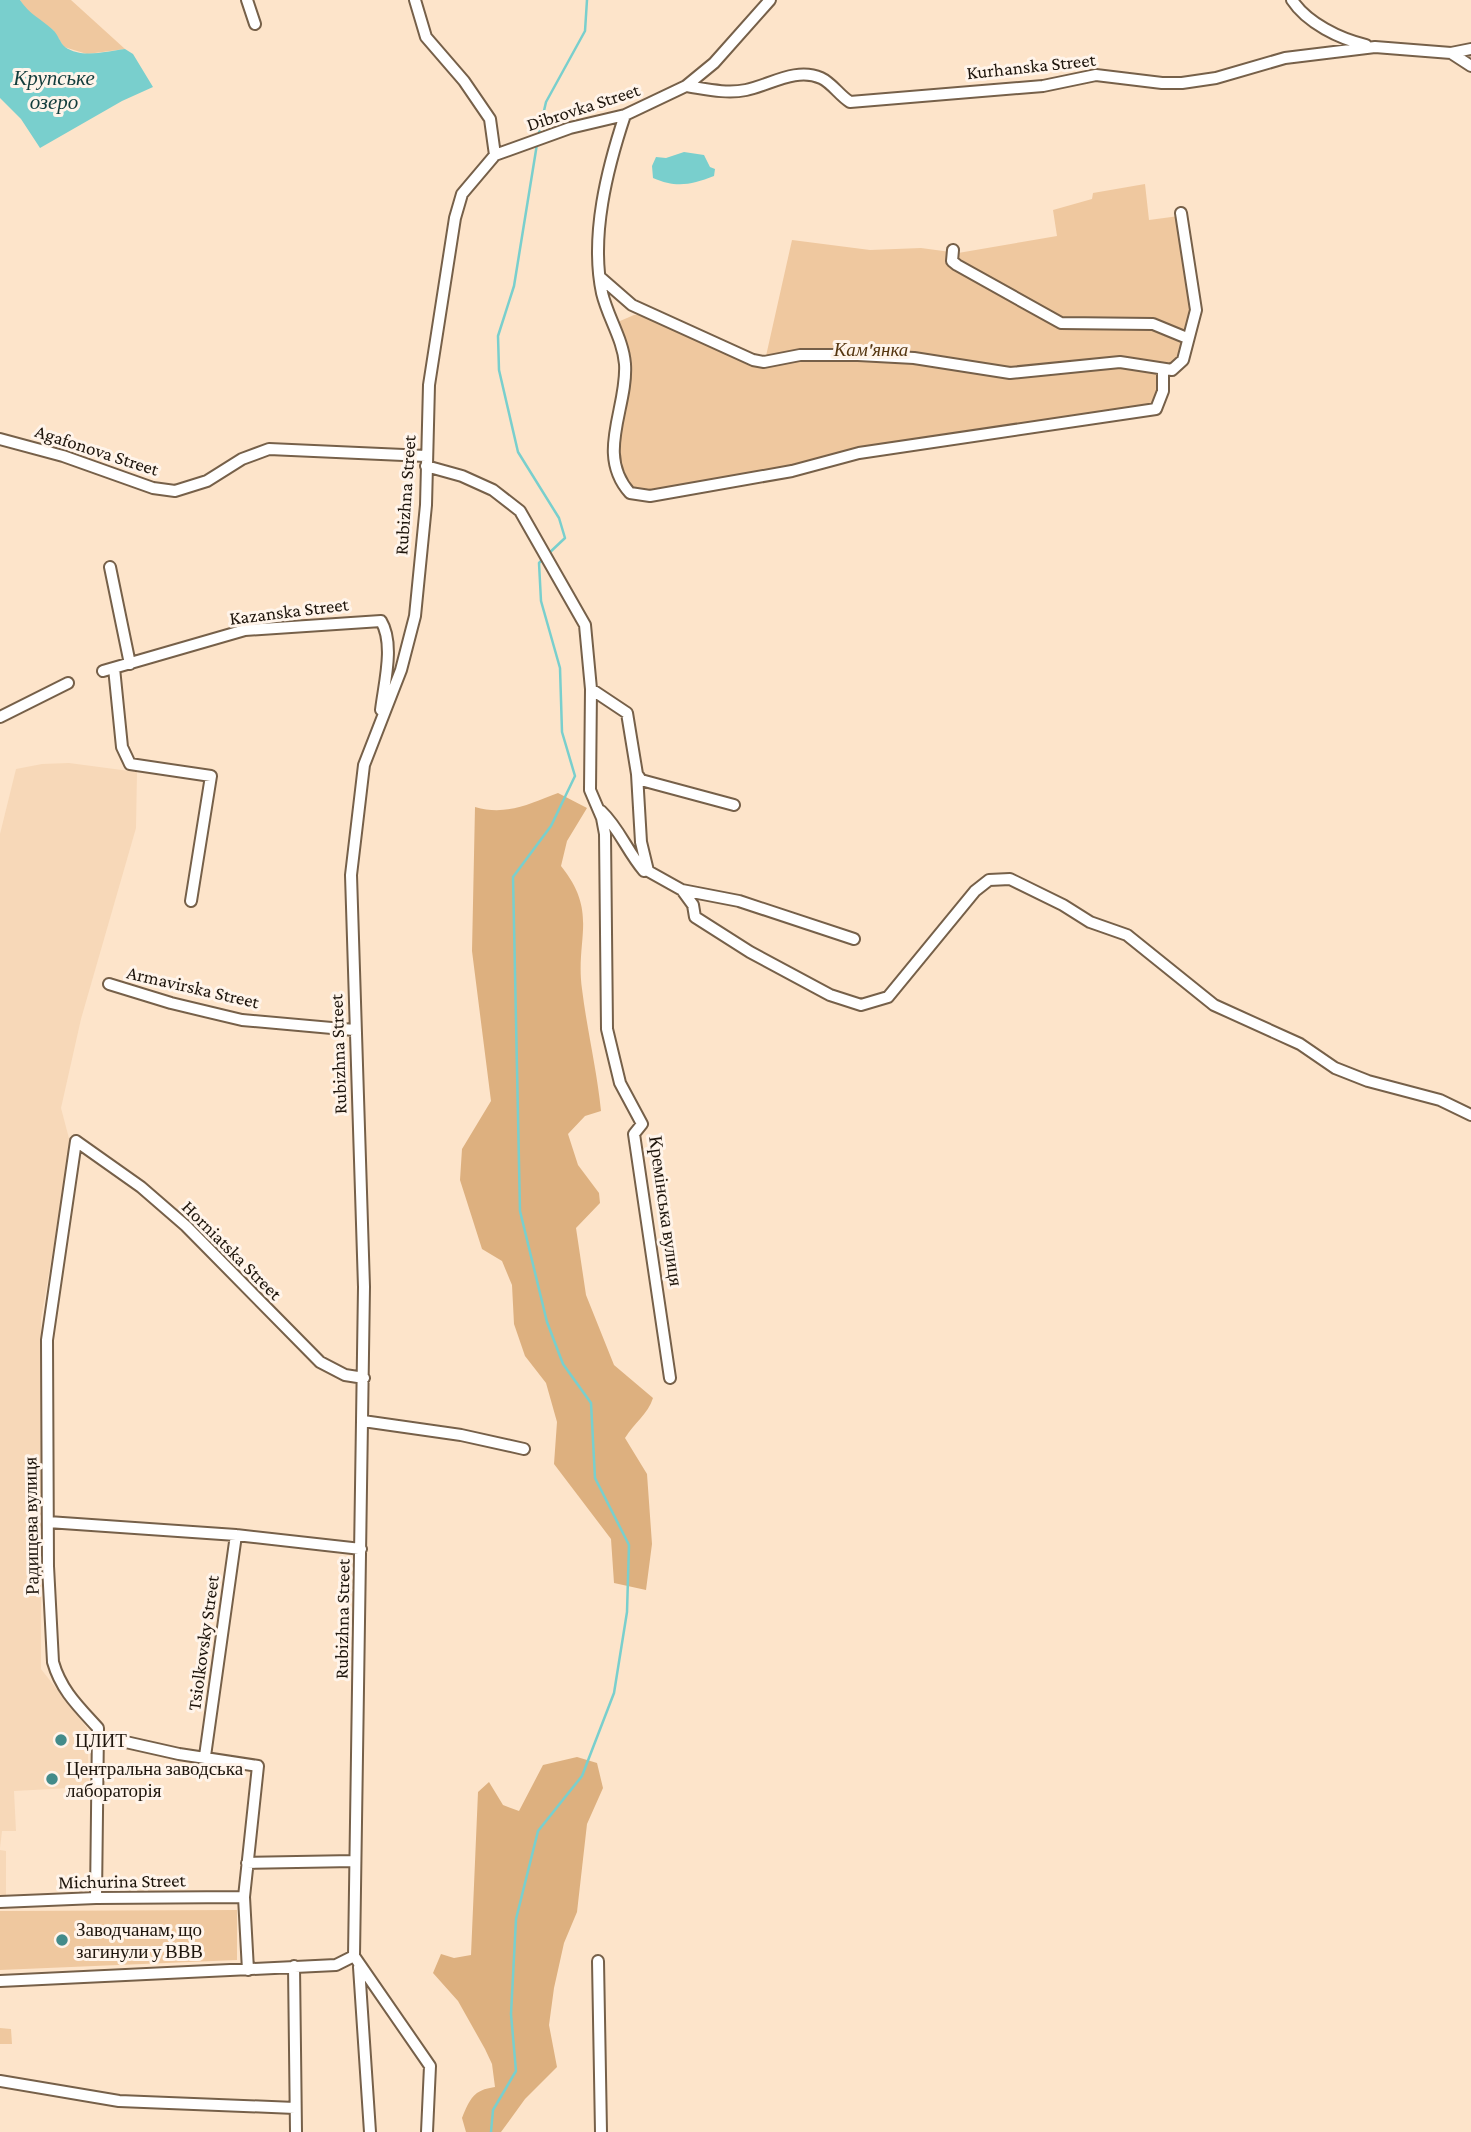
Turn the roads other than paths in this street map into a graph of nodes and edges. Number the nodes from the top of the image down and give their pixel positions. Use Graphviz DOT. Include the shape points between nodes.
graph roads {
  1 [pos="247,0"];
  2 [pos="415,0"];
  3 [pos="770,0"];
  4 [pos="1292,0"];
  5 [pos="255,24"];
  6 [pos="1375,47"];
  7 [pos="1471,49"];
  8 [pos="1451,53"];
  9 [pos="1471,66"];
  10 [pos="686,86"];
  11 [pos="625,115"];
  12 [pos="495,155"];
  13 [pos="1181,213"];
  14 [pos="953,250"];
  15 [pos="600,277"];
  16 [pos="1187,338"];
  17 [pos="1163,370"];
  18 [pos="0,439"];
  19 [pos="426,461"];
  20 [pos="110,567"];
  21 [pos="131,664"];
  22 [pos="68,683"];
  23 [pos="591,689"];
  24 [pos="0,717"];
  25 [pos="380,722"];
  26 [pos="637,774"];
  27 [pos="734,805"];
  28 [pos="597,807"];
  29 [pos="660,876"];
  30 [pos="682,890"];
  31 [pos="191,901"];
  32 [pos="854,939"];
  33 [pos="109,984"];
  34 [pos="354,1030"];
  35 [pos="1471,1115"];
  36 [pos="76,1141"];
  37 [pos="364,1378"];
  38 [pos="670,1378"];
  39 [pos="363,1421"];
  40 [pos="524,1449"];
  41 [pos="48,1522"];
  42 [pos="236,1535"];
  43 [pos="361,1549"];
  44 [pos="99,1736"];
  45 [pos="205,1756"];
  46 [pos="354,1861"];
  47 [pos="247,1863"];
  48 [pos="244,1897"];
  49 [pos="96,1898"];
  50 [pos="0,1902"];
  51 [pos="357,1960"];
  52 [pos="598,1961"];
  53 [pos="294,1966"];
  54 [pos="248,1970"];
  55 [pos="0,1981"];
  56 [pos="0,2081"];
  57 [pos="295,2108"];
  58 [pos="296,2132"];
  59 [pos="370,2132"];
  60 [pos="427,2132"];
  61 [pos="601,2132"];
  1 -- 5 [label="street"];
  2 -- 12 [label="street" via="426,37 490,118"];
  3 -- 10 [label="street, Dibrovka Street" via="714,63"];
  4 -- 6 [label="street" via="1330,32"];
  6 -- 8 [label="street, Kurhanska Street"];
  6 -- 10 [label="street, Kurhanska Street" via="1285,58 1182,83 1097,75 1044,86 850,102 822,78 811,75 787,77 747,90"];
  7 -- 8 [label="street, Kurhanska Street"];
  8 -- 9 [label="street"];
  10 -- 11 [label="street, Dibrovka Street"];
  11 -- 12 [label="street, Dibrovka Street"];
  11 -- 15 [label="street" via="607,179 599,239"];
  12 -- 19 [label="street, Rubizhna Street" via="462,194 455,218 429,385"];
  13 -- 16 [label="street" via="1196,301"];
  14 -- 16 [label="street" via="952,261 957,265 1062,323 1143,323"];
  15 -- 17 [label="street" via="632,305 764,362 800,355 858,355 914,358 1010,373 1138,362"];
  15 -- 17 [label="street" via="625,363 614,458 620,480 636,496 792,471 859,453 1156,409 1163,391"];
  16 -- 17 [label="street" via="1183,360 1172,370"];
  18 -- 19 [label="street, Agafonova Street" via="175,491 207,481 269,449"];
  19 -- 23 [label="street, Кремінська вулиця" via="462,476 520,511 585,625"];
  19 -- 25 [label="street, Rubizhna Street" via="426,505 411,642"];
  20 -- 21 [label="street"];
  21 -- 25 [label="street, Kazanska Street" via="245,629 381,621 387,630 387,650"];
  21 -- 31 [label="street, Kazanska Street" via="109,669 122,747 130,764 211,776"];
  22 -- 24 [label="street"];
  23 -- 26 [label="street, Кремінська вулиця" via="627,713"];
  23 -- 28 [label="street, Кремінська вулиця" via="590,790"];
  25 -- 34 [label="street, Rubizhna Street" via="364,765 353,850"];
  26 -- 27 [label="street" via="652,784"];
  26 -- 29 [label="street, Кремінська вулиця" via="645,865"];
  28 -- 29 [label="street, Кремінська вулиця" via="616,826 645,871"];
  28 -- 38 [label="street, Кремінська вулиця" via="605,834 607,1029 620,1083 642,1124 634,1133"];
  29 -- 30 [label="street, Кремінська вулиця"];
  30 -- 32 [label="street, Кремінська вулиця" via="740,901"];
  30 -- 35 [label="street, Кремінська вулиця" via="695,917 838,999 861,1005 888,997 982,884 1003,877 1090,922 1120,931 1214,1005 1300,1044 1335,1068 1440,1100"];
  33 -- 34 [label="street, Armavirska Street" via="242,1020"];
  34 -- 37 [label="street, Rubizhna Street"];
  36 -- 37 [label="street, Horniatska Street" via="141,1186 186,1226 320,1362 345,1375"];
  36 -- 41 [label="street, Радищева вулиця" via="47,1340"];
  37 -- 39 [label="street, Rubizhna Street"];
  39 -- 40 [label="street"];
  39 -- 43 [label="street, Rubizhna Street"];
  41 -- 42 [label="street"];
  41 -- 44 [label="street, Радищева вулиця" via="53,1662 62,1688 98,1728"];
  42 -- 43 [label="street"];
  42 -- 45 [label="street, Tsiolkovsky Street"];
  43 -- 46 [label="street, Rubizhna Street"];
  44 -- 45 [label="street"];
  44 -- 49 [label="street"];
  45 -- 47 [label="street" via="258,1766"];
  46 -- 47 [label="street"];
  46 -- 51 [label="street, Rubizhna Street"];
  47 -- 48 [label="street"];
  48 -- 49 [label="street, Michurina Street"];
  48 -- 54 [label="street"];
  49 -- 50 [label="street, Michurina Street"];
  51 -- 53 [label="street"];
  51 -- 59 [label="street, Rubizhna Street"];
  51 -- 60 [label="street" via="430,2066"];
  52 -- 61 [label="street"];
  53 -- 54 [label="street"];
  53 -- 57 [label="street"];
  54 -- 55 [label="street"];
  56 -- 57 [label="street" via="119,2101"];
  57 -- 58 [label="street"];
}
